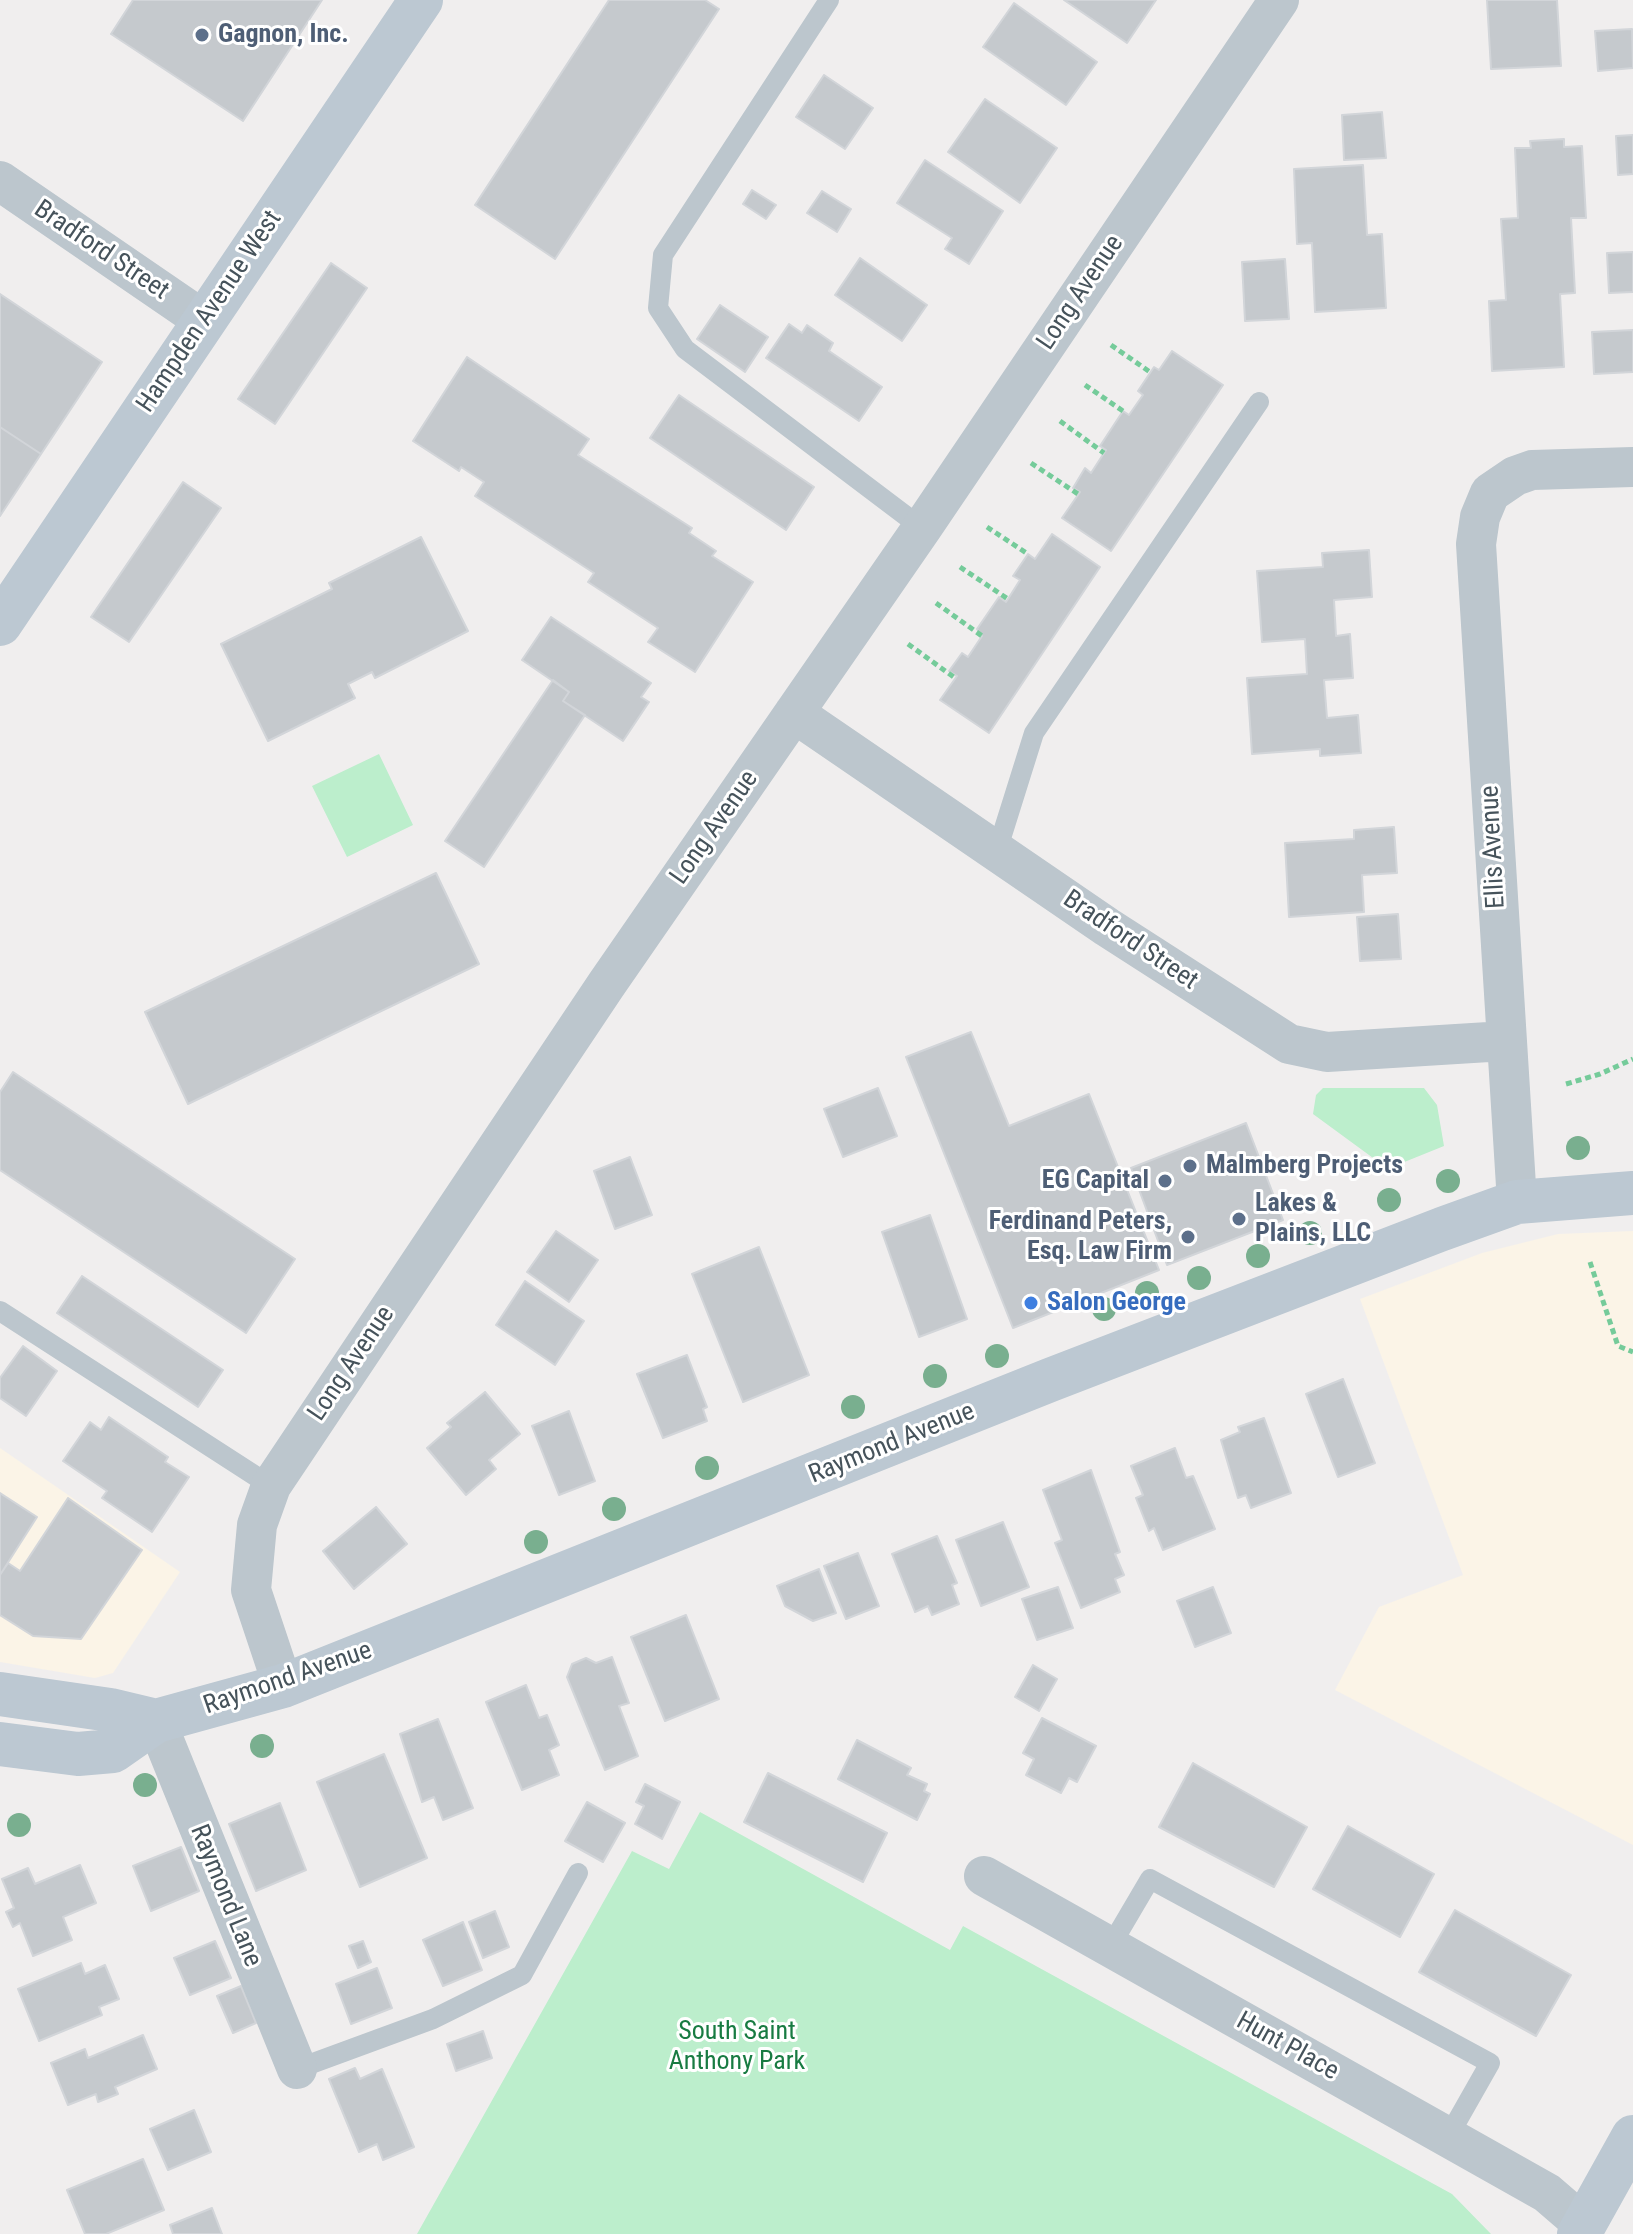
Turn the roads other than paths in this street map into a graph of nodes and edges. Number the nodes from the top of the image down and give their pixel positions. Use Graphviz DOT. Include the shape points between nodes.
graph roads {
  1 [pos="421,0"];
  2 [pos="829,0"];
  3 [pos="1279,0"];
  4 [pos="0,181"];
  5 [pos="203,320"];
  6 [pos="1259,402"];
  7 [pos="1633,467"];
  8 [pos="922,528"];
  9 [pos="0,624"];
  10 [pos="794,713"];
  11 [pos="997,851"];
  12 [pos="1505,1041"];
  13 [pos="1633,1193"];
  14 [pos="1517,1202"];
  15 [pos="0,1311"];
  16 [pos="271,1486"];
  17 [pos="283,1686"];
  18 [pos="0,1694"];
  19 [pos="156,1721"];
  20 [pos="0,1744"];
  21 [pos="578,1873"];
  22 [pos="984,1876"];
  23 [pos="1110,1947"];
  24 [pos="297,2069"];
  25 [pos="1448,2137"];
  26 [pos="1633,2137"];
  27 [pos="1587,2231"];
  1 -- 5 [label="street, Hampden Avenue West"];
  2 -- 8 [label="lane" via="663,255 658,308 685,349"];
  3 -- 8 [label="street, Long Avenue"];
  4 -- 5 [label="street, Bradford Street"];
  5 -- 9 [label="street, Hampden Avenue West"];
  6 -- 11 [label="lane" via="1034,733"];
  7 -- 12 [label="street, Ellis Avenue" via="1532,470 1490,493 1480,517 1476,544"];
  8 -- 10 [label="street, Long Avenue"];
  10 -- 11 [label="street, Bradford Street"];
  10 -- 16 [label="street, Long Avenue"];
  11 -- 12 [label="street, Bradford Street" via="1289,1044 1327,1052"];
  12 -- 14 [label="street, Ellis Avenue"];
  13 -- 14 [label="street, Raymond Avenue"];
  14 -- 17 [label="street, Raymond Avenue" via="1161,1337"];
  15 -- 16 [label="lane"];
  16 -- 17 [label="street, Long Avenue" via="257,1525 251,1590"];
  17 -- 19 [label="street, Raymond Avenue"];
  18 -- 19 [label="street, Raymond Avenue"];
  19 -- 20 [label="street, Raymond Avenue" via="113,1751 78,1754"];
  19 -- 24 [label="street, Raymond Lane"];
  21 -- 24 [label="lane" via="522,1975 433,2019"];
  22 -- 23 [label="street, Hunt Place"];
  23 -- 25 [label="street, Hunt Place"];
  23 -- 25 [label="lane" via="1150,1879 1490,2063"];
  25 -- 27 [label="street, Hunt Place" via="1547,2193"];
  26 -- 27 [label="street"];
}
